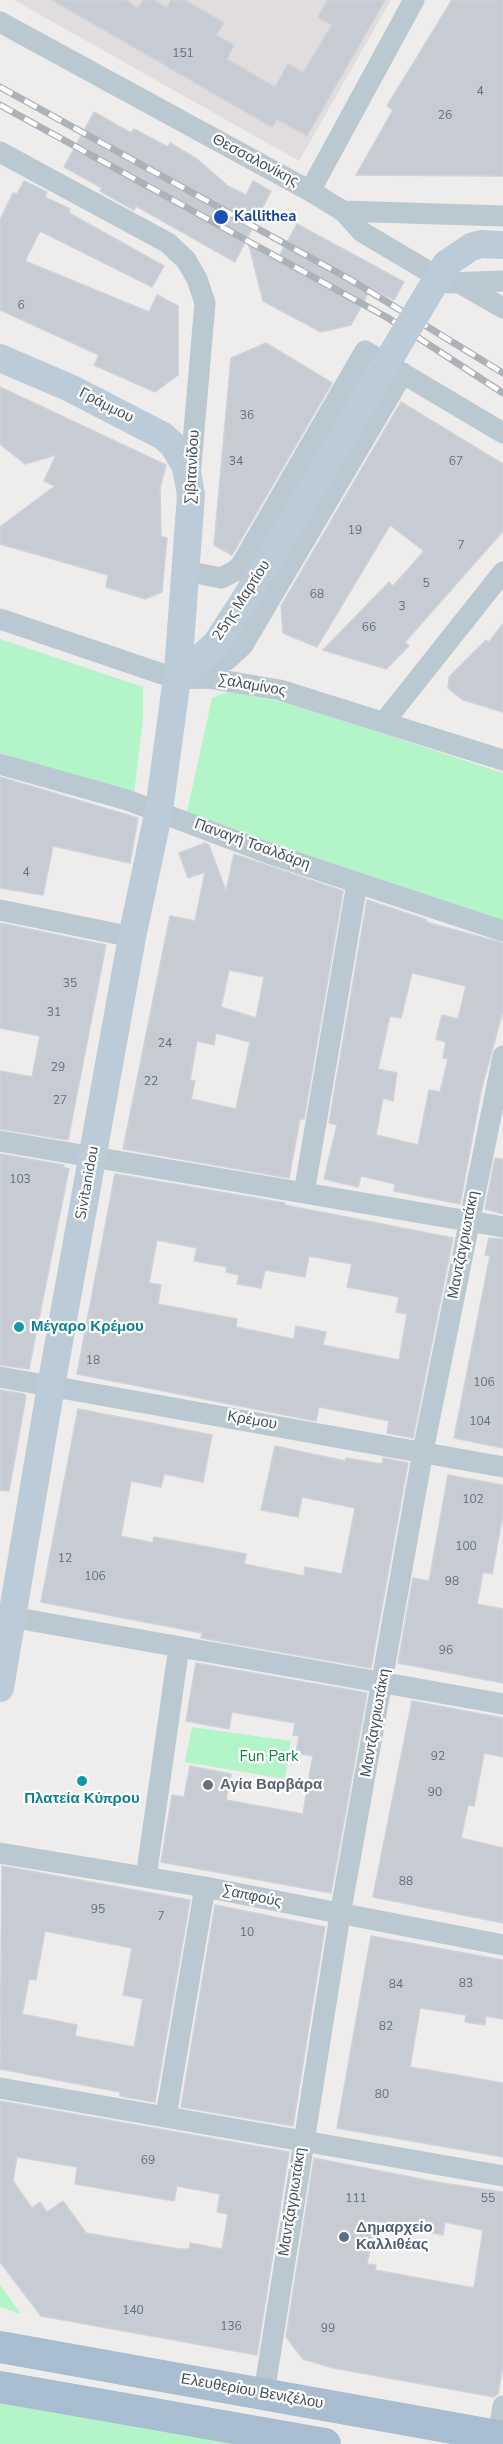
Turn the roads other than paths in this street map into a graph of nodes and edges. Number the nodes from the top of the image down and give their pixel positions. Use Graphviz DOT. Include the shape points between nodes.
graph roads {
  1 [pos="414,0"];
  2 [pos="0,22"];
  3 [pos="0,152"];
  4 [pos="310,191"];
  5 [pos="343,211"];
  6 [pos="503,216"];
  7 [pos="503,245"];
  8 [pos="503,281"];
  9 [pos="461,284"];
  10 [pos="503,308"];
  11 [pos="0,358"];
  12 [pos="403,373"];
  13 [pos="503,433"];
  14 [pos="190,479"];
  15 [pos="186,571"];
  16 [pos="503,572"];
  17 [pos="0,619"];
  18 [pos="177,679"];
  19 [pos="384,722"];
  20 [pos="503,760"];
  21 [pos="0,764"];
  22 [pos="159,810"];
  23 [pos="357,883"];
  24 [pos="0,910"];
  25 [pos="503,931"];
  26 [pos="132,937"];
  27 [pos="503,1056"];
  28 [pos="0,1141"];
  29 [pos="93,1156"];
  30 [pos="304,1193"];
  31 [pos="468,1221"];
  32 [pos="503,1227"];
  33 [pos="0,1377"];
  34 [pos="51,1386"];
  35 [pos="423,1451"];
  36 [pos="503,1467"];
  37 [pos="6,1616"];
  38 [pos="179,1647"];
  39 [pos="383,1682"];
  40 [pos="0,1688"];
  41 [pos="503,1704"];
  42 [pos="0,1853"];
  43 [pos="146,1877"];
  44 [pos="205,1887"];
  45 [pos="340,1915"];
  46 [pos="503,1944"];
  47 [pos="0,2088"];
  48 [pos="166,2116"];
  49 [pos="303,2140"];
  50 [pos="503,2176"];
  51 [pos="0,2347"];
  52 [pos="0,2387"];
  53 [pos="264,2393"];
  54 [pos="503,2406"];
  55 [pos="500,2437"];
  56 [pos="269,2439"];
  57 [pos="324,2444"];
  1 -- 4 [label="street"];
  2 -- 4 [label="street, Θεσσαλονίκης"];
  3 -- 14 [label="street, Σιβιτανίδου" via="168,243 186,260 205,303"];
  4 -- 5 [label="street, Θεσσαλονίκης"];
  5 -- 6 [label="street"];
  5 -- 9 [label="street, Θεσσαλονίκης" via="362,232 448,283"];
  7 -- 18 [label="main road, 25ης Μαρτίου, bridge" via="471,247 446,264 244,601 216,644"];
  8 -- 9 [label="street"];
  9 -- 10 [label="street, Θεσσαλονίκης"];
  11 -- 14 [label="main road, Γράμμου" via="153,429 174,446"];
  12 -- 13 [label="street"];
  12 -- 15 [label="street, 25ης Μαρτίου" via="365,351 241,565 221,578"];
  12 -- 18 [label="street, 25ης Μαρτίου" via="243,645 226,660"];
  14 -- 15 [label="main road, Σιβιτανίδου"];
  15 -- 18 [label="main road, Σιβιτανίδου"];
  16 -- 19 [label="street"];
  17 -- 18 [label="street, Σαλαμίνος"];
  18 -- 19 [label="street, Σαλαμίνος" via="208,678 255,685"];
  18 -- 22 [label="main road, Sivitanidou"];
  19 -- 20 [label="street, Σαλαμίνος"];
  21 -- 22 [label="street, Παναγή Τσαλδάρη"];
  22 -- 23 [label="street, Παναγή Τσαλδάρη"];
  22 -- 26 [label="main road, Sivitanidou"];
  23 -- 25 [label="street, Παναγή Τσαλδάρη"];
  23 -- 30 [label="street"];
  24 -- 26 [label="street"];
  26 -- 29 [label="main road, Sivitanidou"];
  27 -- 31 [label="street, Μαντζαγριωτάκη"];
  28 -- 29 [label="street"];
  29 -- 30 [label="street"];
  29 -- 34 [label="main road, Sivitanidou"];
  30 -- 31 [label="street"];
  31 -- 32 [label="street"];
  31 -- 35 [label="street, Μαντζαγριωτάκη"];
  33 -- 34 [label="street, Κρέμου"];
  34 -- 35 [label="street, Κρέμου"];
  34 -- 37 [label="main road, Sivitanidou"];
  35 -- 36 [label="street, Κρέμου"];
  35 -- 39 [label="street, Μαντζαγριωτάκη"];
  37 -- 38 [label="street"];
  37 -- 40 [label="main road, Sivitanidou"];
  38 -- 39 [label="street"];
  38 -- 43 [label="street"];
  39 -- 41 [label="street"];
  39 -- 45 [label="street, Μαντζαγριωτάκη"];
  42 -- 43 [label="street, Σαπφούς"];
  43 -- 44 [label="street, Σαπφούς"];
  44 -- 45 [label="street, Σαπφούς"];
  44 -- 48 [label="street"];
  45 -- 46 [label="street, Σαπφούς"];
  45 -- 49 [label="street, Μαντζαγριωτάκη"];
  47 -- 48 [label="street"];
  48 -- 49 [label="street"];
  49 -- 50 [label="street"];
  49 -- 53 [label="street, Μαντζαγριωτάκη"];
  51 -- 53 [label="main road, Ελευθερίου Βενιζέλου"];
  52 -- 56 [label="main road"];
  53 -- 55 [label="main road, Ελευθερίου Βενιζέλου"];
  54 -- 55 [label="street"];
  56 -- 57 [label="main road"];
}
